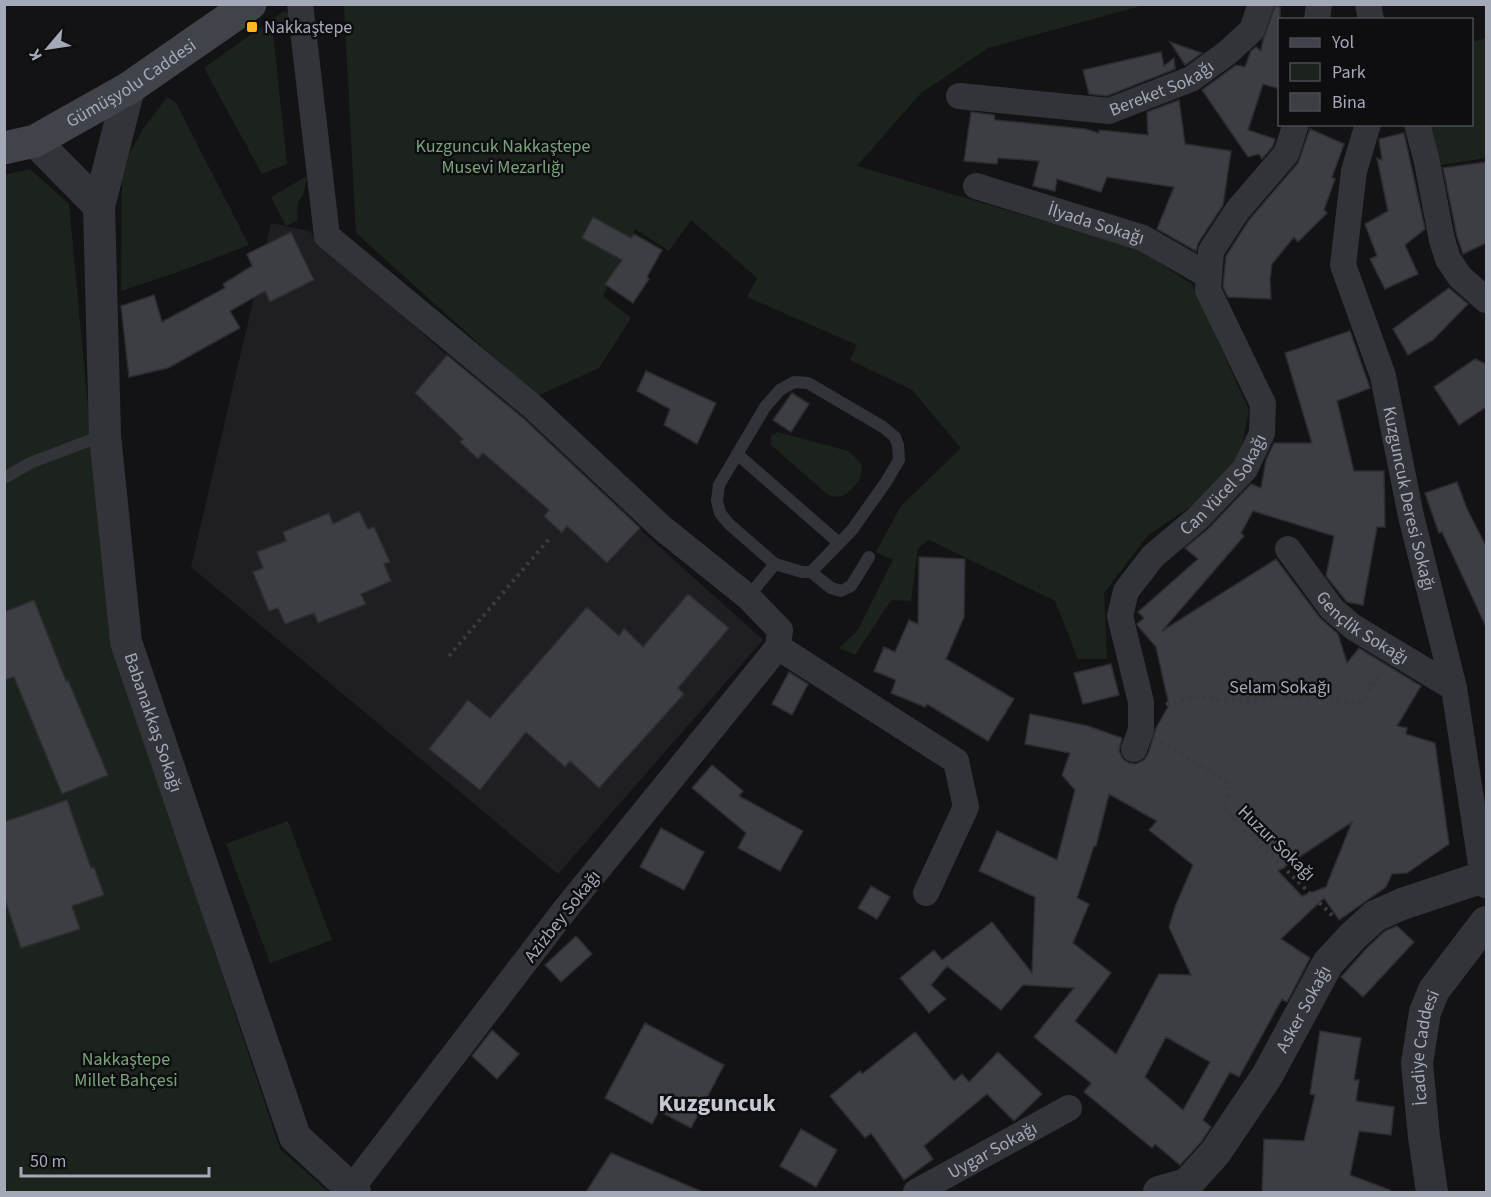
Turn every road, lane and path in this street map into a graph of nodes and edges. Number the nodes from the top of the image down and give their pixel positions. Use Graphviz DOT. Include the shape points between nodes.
graph roads {
  1 [pos="250,4"];
  2 [pos="300,4"];
  3 [pos="1261,4"];
  4 [pos="129,88"];
  5 [pos="959,96"];
  6 [pos="1295,126"];
  7 [pos="1367,126"];
  8 [pos="1418,126"];
  9 [pos="20,144"];
  10 [pos="976,186"];
  11 [pos="99,206"];
  12 [pos="1209,276"];
  13 [pos="1486,300"];
  14 [pos="105,435"];
  15 [pos="737,454"];
  16 [pos="4,478"];
  17 [pos="549,539"];
  18 [pos="839,543"];
  19 [pos="1288,549"];
  20 [pos="869,557"];
  21 [pos="776,564"];
  22 [pos="811,572"];
  23 [pos="748,597"];
  24 [pos="778,647"];
  25 [pos="1395,652"];
  26 [pos="449,656"];
  27 [pos="1454,688"];
  28 [pos="1139,730"];
  29 [pos="1485,879"];
  30 [pos="926,893"];
  31 [pos="1486,922"];
  32 [pos="1353,936"];
  33 [pos="1069,1108"];
  34 [pos="353,1191"];
  35 [pos="916,1192"];
  36 [pos="1159,1192"];
  37 [pos="1432,1192"];
  1 -- 4 [label="main road, Gümüşyolu Caddesi"];
  2 -- 23 [label="street" via="327,236 534,407 661,527"];
  3 -- 5 [label="street, Bereket Sokağı" via="1252,30 1191,79 1108,111"];
  4 -- 9 [label="main road, Gümüşyolu Caddesi"];
  4 -- 11 [label="street, Babanakkaş Sokağı"];
  6 -- 12 [label="street, Can Yücel Sokağı" via="1286,154 1237,211 1211,251"];
  7 -- 27 [label="street, Kuzguncuk Deresi Sokağı" via="1354,171 1343,265 1383,376 1411,516"];
  8 -- 13 [label="street" via="1448,259 1460,277"];
  9 -- 11 [label="street"];
  10 -- 12 [label="street, İlyada Sokağı" via="1143,238"];
  11 -- 14 [label="street, Babanakkaş Sokağı"];
  12 -- 28 [label="street, Can Yücel Sokağı" via="1208,290 1263,404 1262,433 1245,470 1197,519 1153,556 1126,591 1120,616 1141,702"];
  14 -- 16 [label="lane" via="30,463"];
  14 -- 34 [label="street, Babanakkaş Sokağı" via="126,642 294,1137"];
  15 -- 18 [label="lane"];
  15 -- 18 [label="lane" via="765,407 780,390 794,382 807,383 895,436 899,460"];
  15 -- 21 [label="lane" via="719,485 720,513"];
  17 -- 26 [label="path"];
  18 -- 22 [label="lane"];
  19 -- 25 [label="street, Gençlik Sokağı" via="1332,609 1353,627"];
  20 -- 22 [label="lane" via="851,586 841,591"];
  21 -- 22 [label="lane"];
  21 -- 23 [label="lane"];
  23 -- 24 [label="street" via="780,630"];
  24 -- 30 [label="street" via="956,761 966,807"];
  24 -- 34 [label="street, Azizbey Sokağı" via="564,911"];
  25 -- 27 [label="street, Gençlik Sokağı"];
  25 -- 28 [label="path, Selam Sokağı" via="1361,702 1279,697 1223,701 1201,696 1163,704"];
  27 -- 29 [label="street, Kuzguncuk Deresi Sokağı"];
  28 -- 32 [label="path, Huzur Sokağı" via="1226,782 1230,791 1223,808"];
  29 -- 32 [label="street, Asker Sokağı" via="1402,904 1376,916"];
  31 -- 37 [label="street, İcadiye Caddesi" via="1434,990 1425,1012 1418,1063"];
  32 -- 36 [label="street, Asker Sokağı" via="1328,963 1267,1076 1215,1153 1187,1184"];
  33 -- 35 [label="street, Uygar Sokağı"];
}
